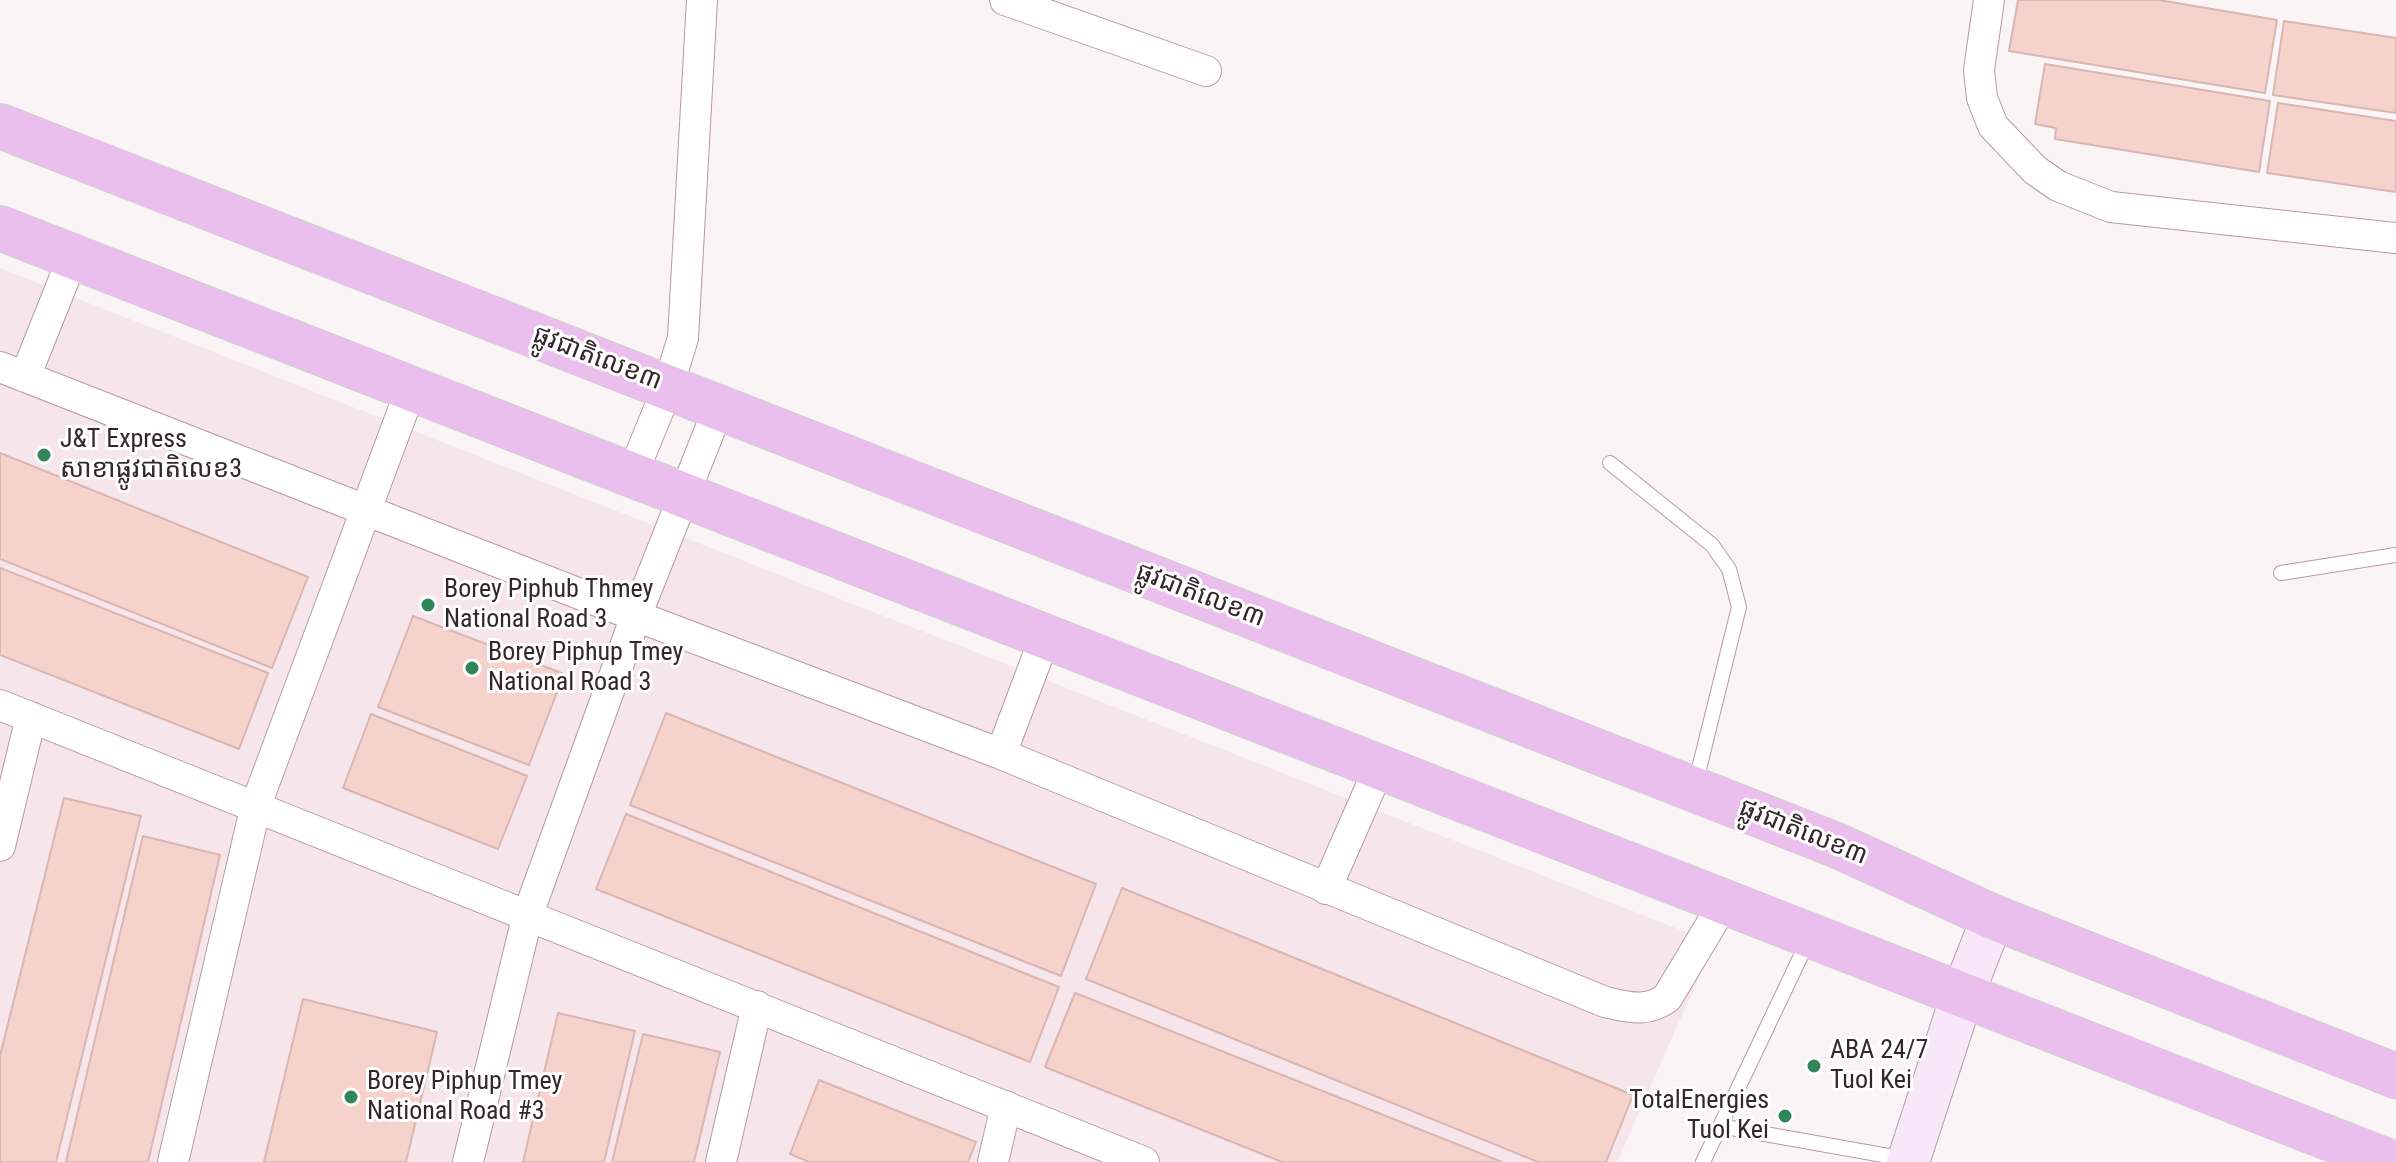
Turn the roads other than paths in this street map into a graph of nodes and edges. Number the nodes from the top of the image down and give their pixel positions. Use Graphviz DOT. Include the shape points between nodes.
graph roads {
  1 [pos="702,0"];
  2 [pos="1005,0"];
  3 [pos="1989,0"];
  4 [pos="1206,71"];
  5 [pos="0,126"];
  6 [pos="0,228"];
  7 [pos="2396,238"];
  8 [pos="73,257"];
  9 [pos="13,372"];
  10 [pos="668,387"];
  11 [pos="411,389"];
  12 [pos="719,407"];
  13 [pos="1610,463"];
  14 [pos="632,475"];
  15 [pos="684,496"];
  16 [pos="365,510"];
  17 [pos="2396,555"];
  18 [pos="2281,573"];
  19 [pos="636,616"];
  20 [pos="1045,637"];
  21 [pos="0,705"];
  22 [pos="31,717"];
  23 [pos="1001,754"];
  24 [pos="1379,768"];
  25 [pos="1694,789"];
  26 [pos="256,805"];
  27 [pos="0,846"];
  28 [pos="1326,889"];
  29 [pos="1724,903"];
  30 [pos="528,914"];
  31 [pos="1993,917"];
  32 [pos="1810,937"];
  33 [pos="1962,996"];
  34 [pos="757,1006"];
  35 [pos="2396,1076"];
  36 [pos="1006,1106"];
  37 [pos="1720,1126"];
  38 [pos="1908,1161"];
  39 [pos="173,1162"];
  40 [pos="468,1162"];
  41 [pos="721,1162"];
  42 [pos="993,1162"];
  43 [pos="1144,1162"];
  44 [pos="1703,1162"];
  45 [pos="2390,1162"];
  1 -- 10 [label="street" via="683,338"];
  2 -- 4 [label="street"];
  3 -- 7 [label="street" via="1979,70 1982,98 1993,126 2058,186 2111,207"];
  5 -- 10 [label="highway, ផ្លូវជាតិលេខ៣"];
  6 -- 8 [label="highway"];
  8 -- 9 [label="street"];
  8 -- 11 [label="highway"];
  9 -- 16 [label="street"];
  10 -- 12 [label="highway, ផ្លូវជាតិលេខ៣"];
  10 -- 14 [label="street"];
  11 -- 14 [label="highway"];
  11 -- 16 [label="street"];
  12 -- 15 [label="street"];
  12 -- 25 [label="highway, ផ្លូវជាតិលេខ៣"];
  13 -- 25 [label="lane" via="1712,545 1729,569 1739,607"];
  14 -- 15 [label="highway"];
  15 -- 19 [label="street"];
  15 -- 20 [label="highway"];
  16 -- 19 [label="street"];
  16 -- 26 [label="street"];
  17 -- 18 [label="lane"];
  19 -- 23 [label="street"];
  19 -- 30 [label="street"];
  20 -- 23 [label="street"];
  20 -- 24 [label="highway"];
  21 -- 22 [label="street"];
  22 -- 26 [label="street"];
  22 -- 27 [label="street"];
  23 -- 28 [label="street"];
  24 -- 28 [label="street"];
  24 -- 29 [label="highway"];
  25 -- 31 [label="highway, ផ្លូវជាតិលេខ៣" via="1836,845"];
  26 -- 30 [label="street"];
  26 -- 39 [label="street"];
  28 -- 29 [label="street" via="1605,1002 1640,1009 1667,998"];
  29 -- 32 [label="highway"];
  30 -- 34 [label="street"];
  30 -- 40 [label="street"];
  31 -- 33 [label="main road"];
  31 -- 35 [label="highway, ផ្លូវជាតិលេខ៣"];
  32 -- 33 [label="highway"];
  32 -- 37 [label="lane"];
  33 -- 38 [label="main road"];
  33 -- 45 [label="highway"];
  34 -- 36 [label="street"];
  34 -- 41 [label="street"];
  36 -- 42 [label="street"];
  36 -- 43 [label="street"];
  37 -- 38 [label="lane"];
  37 -- 44 [label="lane"];
}
